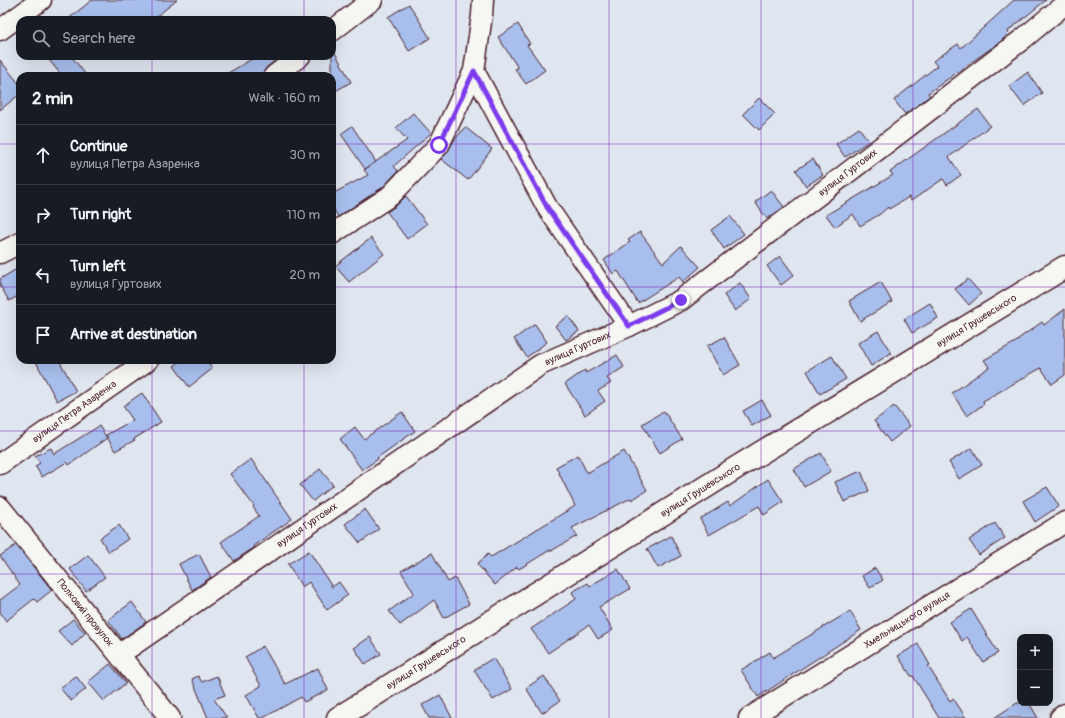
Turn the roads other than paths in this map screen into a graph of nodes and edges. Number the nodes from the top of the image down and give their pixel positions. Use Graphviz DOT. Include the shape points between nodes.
graph roads {
  1 [pos="41,0"];
  2 [pos="372,0"];
  3 [pos="483,0"];
  4 [pos="1065,4"];
  5 [pos="19,16"];
  6 [pos="16,18"];
  7 [pos="336,28"];
  8 [pos="0,30"];
  9 [pos="295,60"];
  10 [pos="474,71"];
  11 [pos="279,72"];
  12 [pos="336,231"];
  13 [pos="16,245"];
  14 [pos="0,253"];
  15 [pos="1065,267"];
  16 [pos="629,326"];
  17 [pos="142,364"];
  18 [pos="0,464"];
  19 [pos="0,507"];
  20 [pos="1065,522"];
  21 [pos="120,654"];
  22 [pos="1065,714"];
  23 [pos="170,718"];
  24 [pos="338,718"];
  25 [pos="750,718"];
  26 [pos="1060,718"];
  1 -- 5 [label="street"];
  2 -- 7 [label="street"];
  3 -- 10 [label="street"];
  4 -- 16 [label="street, вулиця Гуртових" via="681,300"];
  6 -- 8 [label="street"];
  9 -- 11 [label="street"];
  10 -- 12 [label="street" via="439,145 390,196"];
  10 -- 16 [label="street" via="547,207"];
  13 -- 14 [label="street"];
  15 -- 24 [label="street, вулиця Грушевського" via="739,466"];
  16 -- 21 [label="street, вулиця Гуртових" via="540,365"];
  17 -- 18 [label="street, вулиця Петра Азаренка"];
  19 -- 21 [label="street, Полковий провулок"];
  20 -- 25 [label="street, Хмельницького вулиця"];
  21 -- 23 [label="street, Полковий провулок"];
  22 -- 26 [label="street"];
}
